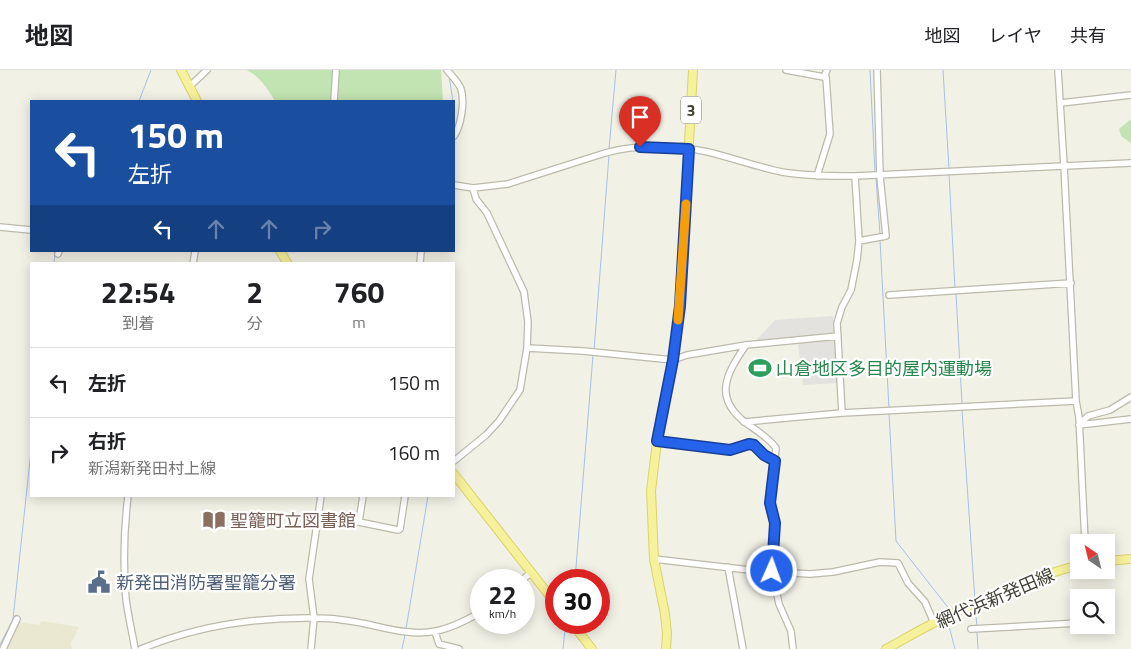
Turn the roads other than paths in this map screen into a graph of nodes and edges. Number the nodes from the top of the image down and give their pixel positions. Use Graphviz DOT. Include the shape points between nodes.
graph roads {
  1 [pos="181,70"];
  2 [pos="207,70"];
  3 [pos="336,70"];
  4 [pos="447,70"];
  5 [pos="693,70"];
  6 [pos="786,70"];
  7 [pos="828,70"];
  8 [pos="877,70"];
  9 [pos="1058,70"];
  10 [pos="824,77"];
  11 [pos="190,86"];
  12 [pos="1131,95"];
  13 [pos="197,100"];
  14 [pos="334,100"];
  15 [pos="1061,103"];
  16 [pos="455,135"];
  17 [pos="689,149"];
  18 [pos="1131,162"];
  19 [pos="1064,166"];
  20 [pos="817,176"];
  21 [pos="855,176"];
  22 [pos="880,176"];
  23 [pos="455,185"];
  24 [pos="473,188"];
  25 [pos="0,226"];
  26 [pos="30,230"];
  27 [pos="859,241"];
  28 [pos="1071,284"];
  29 [pos="889,295"];
  30 [pos="838,336"];
  31 [pos="746,345"];
  32 [pos="527,348"];
  33 [pos="673,360"];
  34 [pos="1131,397"];
  35 [pos="1076,401"];
  36 [pos="842,413"];
  37 [pos="1131,419"];
  38 [pos="744,422"];
  39 [pos="1079,425"];
  40 [pos="657,441"];
  41 [pos="455,460"];
  42 [pos="775,461"];
  43 [pos="455,475"];
  44 [pos="128,497"];
  45 [pos="321,497"];
  46 [pos="363,497"];
  47 [pos="406,497"];
  48 [pos="319,515"];
  49 [pos="359,522"];
  50 [pos="1086,534"];
  51 [pos="1131,559"];
  52 [pos="654,560"];
  53 [pos="1115,560"];
  54 [pos="728,567"];
  55 [pos="530,569"];
  56 [pos="1070,569"];
  57 [pos="772,571"];
  58 [pos="535,576"];
  59 [pos="545,589"];
  60 [pos="314,618"];
  61 [pos="17,619"];
  62 [pos="470,619"];
  63 [pos="934,623"];
  64 [pos="1070,624"];
  65 [pos="971,629"];
  66 [pos="435,632"];
  67 [pos="580,634"];
  68 [pos="3,649"];
  69 [pos="135,649"];
  70 [pos="141,649"];
  71 [pos="311,649"];
  72 [pos="459,649"];
  73 [pos="592,649"];
  74 [pos="666,649"];
  75 [pos="743,649"];
  76 [pos="793,649"];
  77 [pos="887,649"];
  1 -- 11 [label="main road"];
  2 -- 11 [label="street"];
  3 -- 14 [label="street"];
  4 -- 16 [label="street" via="461,89 462,108"];
  5 -- 17 [label="main road, 3"];
  6 -- 10 [label="street"];
  7 -- 10 [label="street"];
  8 -- 22 [label="street"];
  9 -- 15 [label="street"];
  10 -- 20 [label="street" via="830,134"];
  11 -- 13 [label="main road"];
  12 -- 15 [label="street"];
  15 -- 19 [label="street"];
  17 -- 20 [label="street" via="753,166"];
  17 -- 24 [label="street" via="621,148 508,184"];
  17 -- 33 [label="main road, 3" via="680,306"];
  18 -- 19 [label="street"];
  19 -- 22 [label="street"];
  19 -- 28 [label="street"];
  20 -- 21 [label="street"];
  21 -- 22 [label="street"];
  21 -- 27 [label="street"];
  22 -- 27 [label="street" via="886,236"];
  23 -- 24 [label="street"];
  24 -- 32 [label="street" via="524,292"];
  25 -- 26 [label="street"];
  27 -- 30 [label="street" via="853,283 838,318"];
  28 -- 29 [label="street"];
  28 -- 35 [label="street"];
  30 -- 31 [label="street"];
  30 -- 36 [label="street"];
  31 -- 33 [label="street"];
  31 -- 38 [label="street" via="728,374 726,389 732,408"];
  32 -- 33 [label="street"];
  32 -- 41 [label="street" via="520,390 499,421"];
  33 -- 40 [label="main road, 3"];
  34 -- 39 [label="street" via="1110,410 1088,416"];
  35 -- 36 [label="street"];
  35 -- 39 [label="street"];
  36 -- 38 [label="street"];
  37 -- 39 [label="street"];
  38 -- 42 [label="street" via="776,448"];
  39 -- 50 [label="street"];
  40 -- 42 [label="street" via="730,450 749,444"];
  40 -- 52 [label="main road, 3" via="651,492"];
  42 -- 57 [label="street" via="770,503 775,523"];
  43 -- 55 [label="main road"];
  44 -- 69 [label="street" via="125,580"];
  45 -- 48 [label="street"];
  46 -- 49 [label="street"];
  47 -- 49 [label="street" via="400,529"];
  48 -- 49 [label="street"];
  48 -- 60 [label="street" via="309,579"];
  51 -- 53 [label="main road"];
  52 -- 54 [label="street"];
  52 -- 74 [label="main road, 3" via="665,614"];
  54 -- 57 [label="street"];
  54 -- 75 [label="street"];
  56 -- 63 [label="main road, 網代浜新発田線" via="992,595"];
  57 -- 63 [label="street" via="810,574 880,562 898,563 908,583 925,602"];
  57 -- 76 [label="street" via="779,604 791,631"];
  58 -- 59 [label="main road"];
  60 -- 66 [label="street" via="407,632"];
  60 -- 70 [label="street" via="249,621 184,634"];
  60 -- 71 [label="street"];
  61 -- 68 [label="street"];
  62 -- 66 [label="street"];
  63 -- 77 [label="main road, 網代浜新発田線"];
  64 -- 65 [label="street"];
  66 -- 72 [label="street" via="439,644"];
  67 -- 73 [label="main road"];
}
